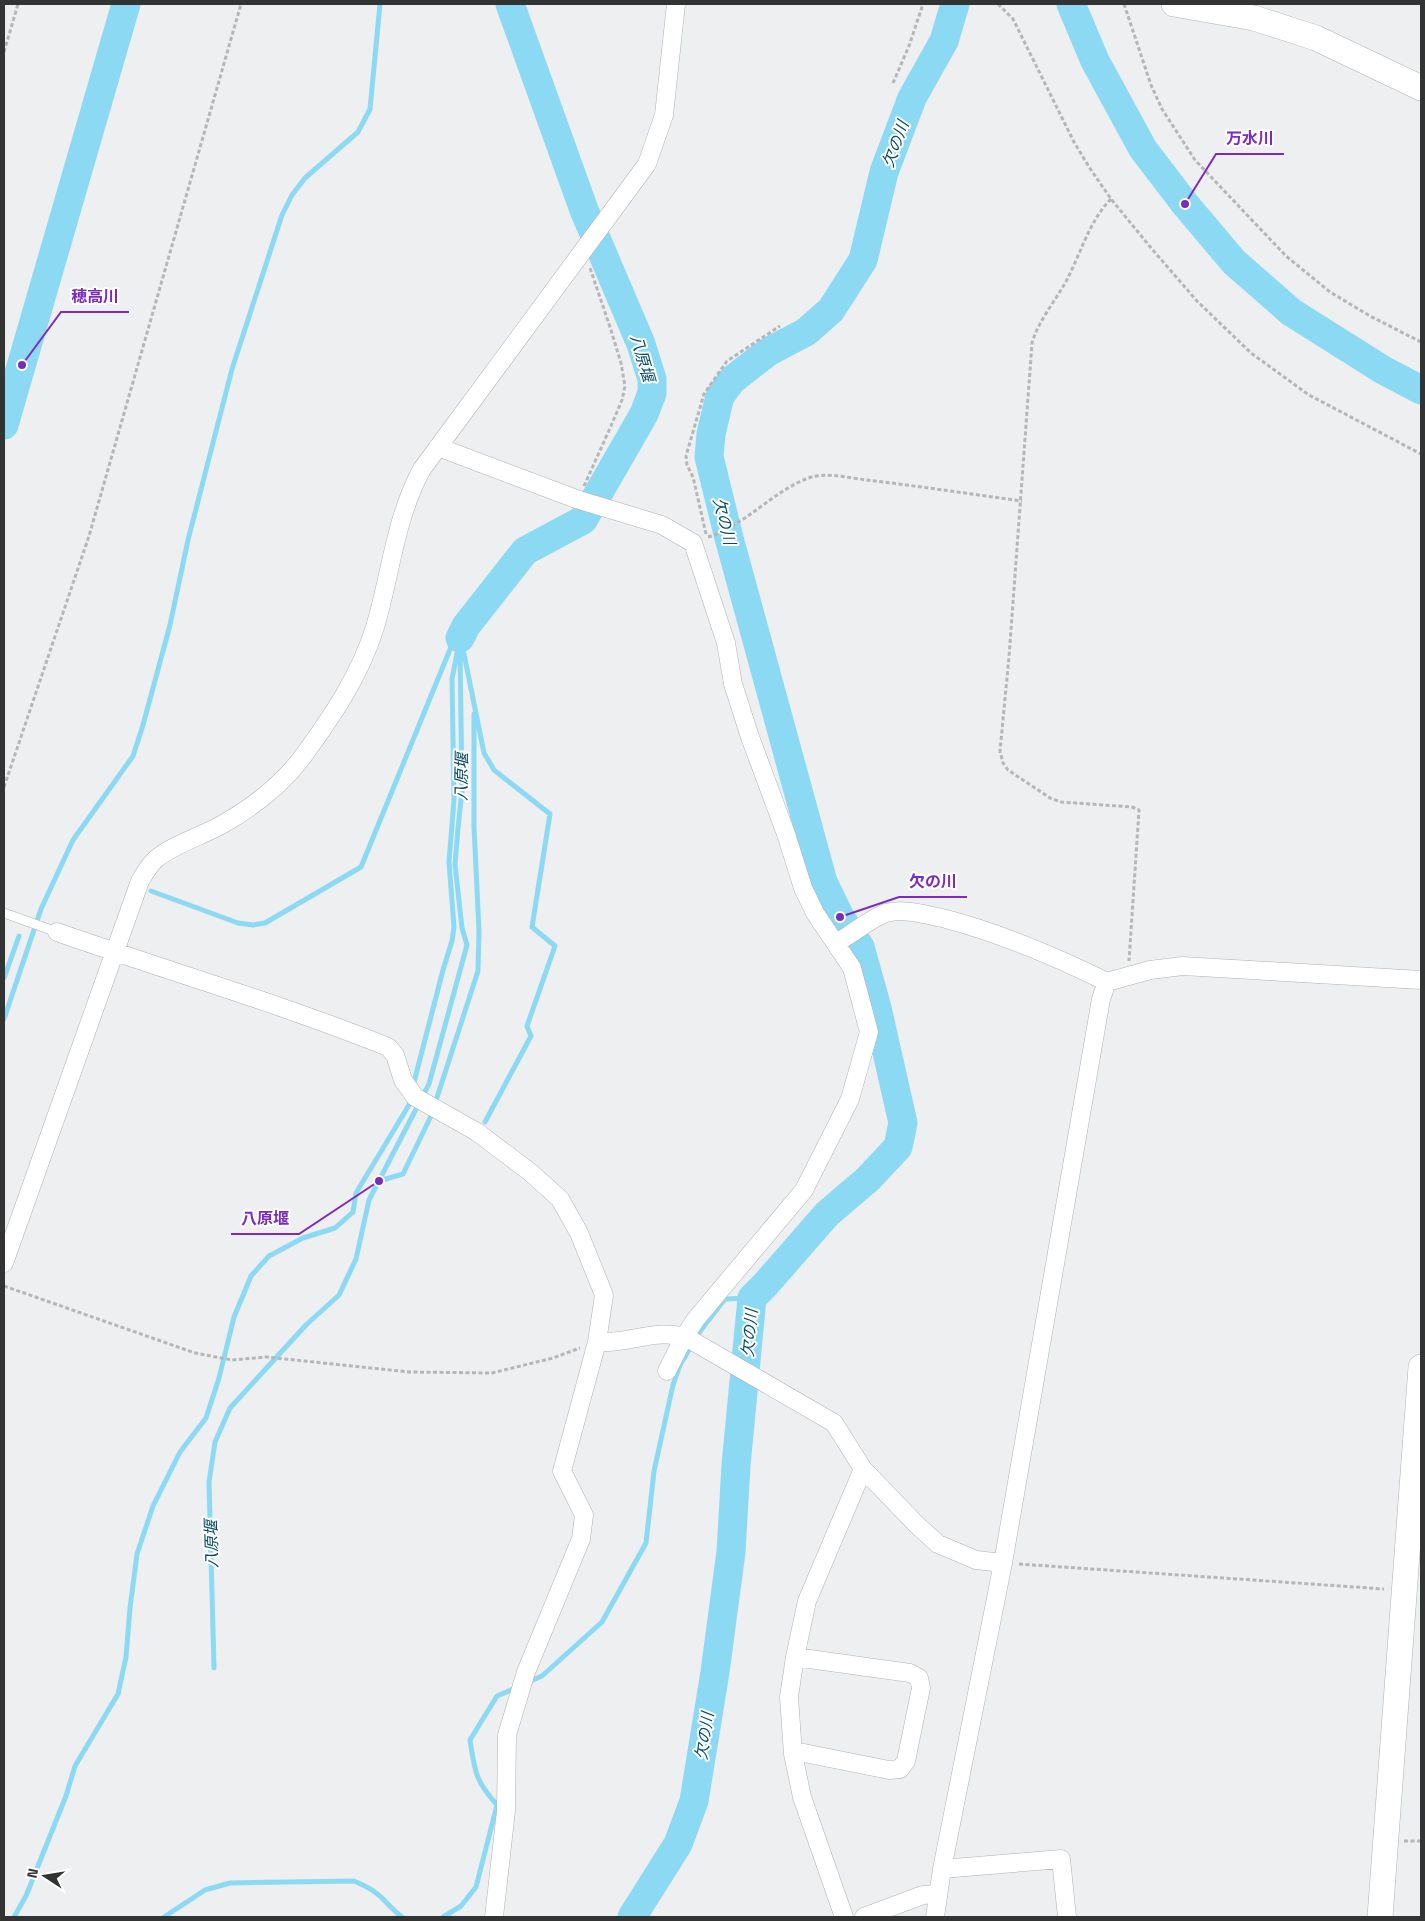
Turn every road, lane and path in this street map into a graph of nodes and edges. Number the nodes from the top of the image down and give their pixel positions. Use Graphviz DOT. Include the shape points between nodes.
graph roads {
  1 [pos="18,4"];
  2 [pos="241,4"];
  3 [pos="676,4"];
  4 [pos="923,4"];
  5 [pos="998,4"];
  6 [pos="1124,4"];
  7 [pos="1174,4"];
  8 [pos="4,52"];
  9 [pos="893,84"];
  10 [pos="1421,88"];
  11 [pos="1111,199"];
  12 [pos="584,250"];
  13 [pos="780,326"];
  14 [pos="1421,342"];
  15 [pos="438,447"];
  16 [pos="1421,454"];
  17 [pos="1022,501"];
  18 [pos="589,503"];
  19 [pos="713,535"];
  20 [pos="707,537"];
  21 [pos="4,788"];
  22 [pos="4,914"];
  23 [pos="50,929"];
  24 [pos="840,941"];
  25 [pos="114,953"];
  26 [pos="1128,976"];
  27 [pos="1421,980"];
  28 [pos="1106,982"];
  29 [pos="4,1263"];
  30 [pos="4,1286"];
  31 [pos="692,1341"];
  32 [pos="597,1342"];
  33 [pos="1421,1367"];
  34 [pos="666,1372"];
  35 [pos="863,1469"];
  36 [pos="1003,1563"];
  37 [pos="1406,1590"];
  38 [pos="795,1658"];
  39 [pos="793,1754"];
  40 [pos="942,1869"];
  41 [pos="937,1894"];
  42 [pos="494,1917"];
  43 [pos="844,1917"];
  44 [pos="864,1917"];
  45 [pos="935,1917"];
  46 [pos="1067,1917"];
  47 [pos="1380,1917"];
  1 -- 8 [label="path"];
  2 -- 21 [label="path" via="89,536"];
  3 -- 12 [label="street" via="664,115 656,140 646,164"];
  4 -- 9 [label="path"];
  5 -- 11 [label="path" via="1013,19 1074,142"];
  6 -- 14 [label="path" via="1151,85 1162,109 1195,160 1286,256 1330,292"];
  7 -- 10 [label="street" via="1254,18 1316,38"];
  11 -- 16 [label="path" via="1191,293 1252,353 1309,395"];
  11 -- 17 [label="path" via="1099,213 1065,284 1035,332"];
  12 -- 15 [label="street"];
  12 -- 18 [label="path" via="621,363 625,386"];
  13 -- 20 [label="path" via="727,361 704,394 686,456"];
  15 -- 18 [label="street"];
  15 -- 25 [label="street" via="422,469 406,501 375,626 351,684 300,760 275,786 223,824 156,859 148,867"];
  17 -- 19 [label="path" via="826,476 808,478 795,484"];
  17 -- 26 [label="path" via="1000,752 1008,770 1050,798 1139,810"];
  18 -- 24 [label="street" via="662,525 693,542 726,643 733,684 803,888 815,913"];
  22 -- 23 [label="lane"];
  23 -- 25 [label="street"];
  24 -- 28 [label="street" via="883,914 928,915 1025,944"];
  24 -- 31 [label="street" via="852,968 869,1032 850,1099 804,1190 696,1319"];
  25 -- 29 [label="street"];
  25 -- 32 [label="street" via="318,1019 388,1047 395,1055 403,1080 415,1096 477,1132 560,1199 579,1233 604,1295"];
  26 -- 27 [label="street" via="1150,970 1194,966"];
  26 -- 28 [label="street"];
  28 -- 36 [label="street"];
  30 -- 32 [label="path" via="195,1354 232,1360 266,1357 409,1372 492,1373 553,1358"];
  31 -- 32 [label="street" via="662,1334"];
  31 -- 34 [label="street"];
  31 -- 35 [label="street" via="834,1423"];
  32 -- 42 [label="street" via="562,1471 584,1515 582,1539 526,1672 507,1735 506,1811"];
  33 -- 37 [label="street"];
  35 -- 36 [label="street" via="938,1544 976,1560"];
  35 -- 38 [label="street" via="807,1601"];
  36 -- 37 [label="path"];
  36 -- 40 [label="street"];
  37 -- 47 [label="street"];
  38 -- 39 [label="street" via="789,1698"];
  38 -- 39 [label="street" via="910,1673 919,1678 921,1688 906,1761 900,1769 889,1770 804,1753"];
  39 -- 43 [label="street" via="802,1797"];
  40 -- 41 [label="street"];
  40 -- 46 [label="street" via="1061,1859"];
  41 -- 44 [label="street" via="923,1895"];
  41 -- 45 [label="street"];
}
